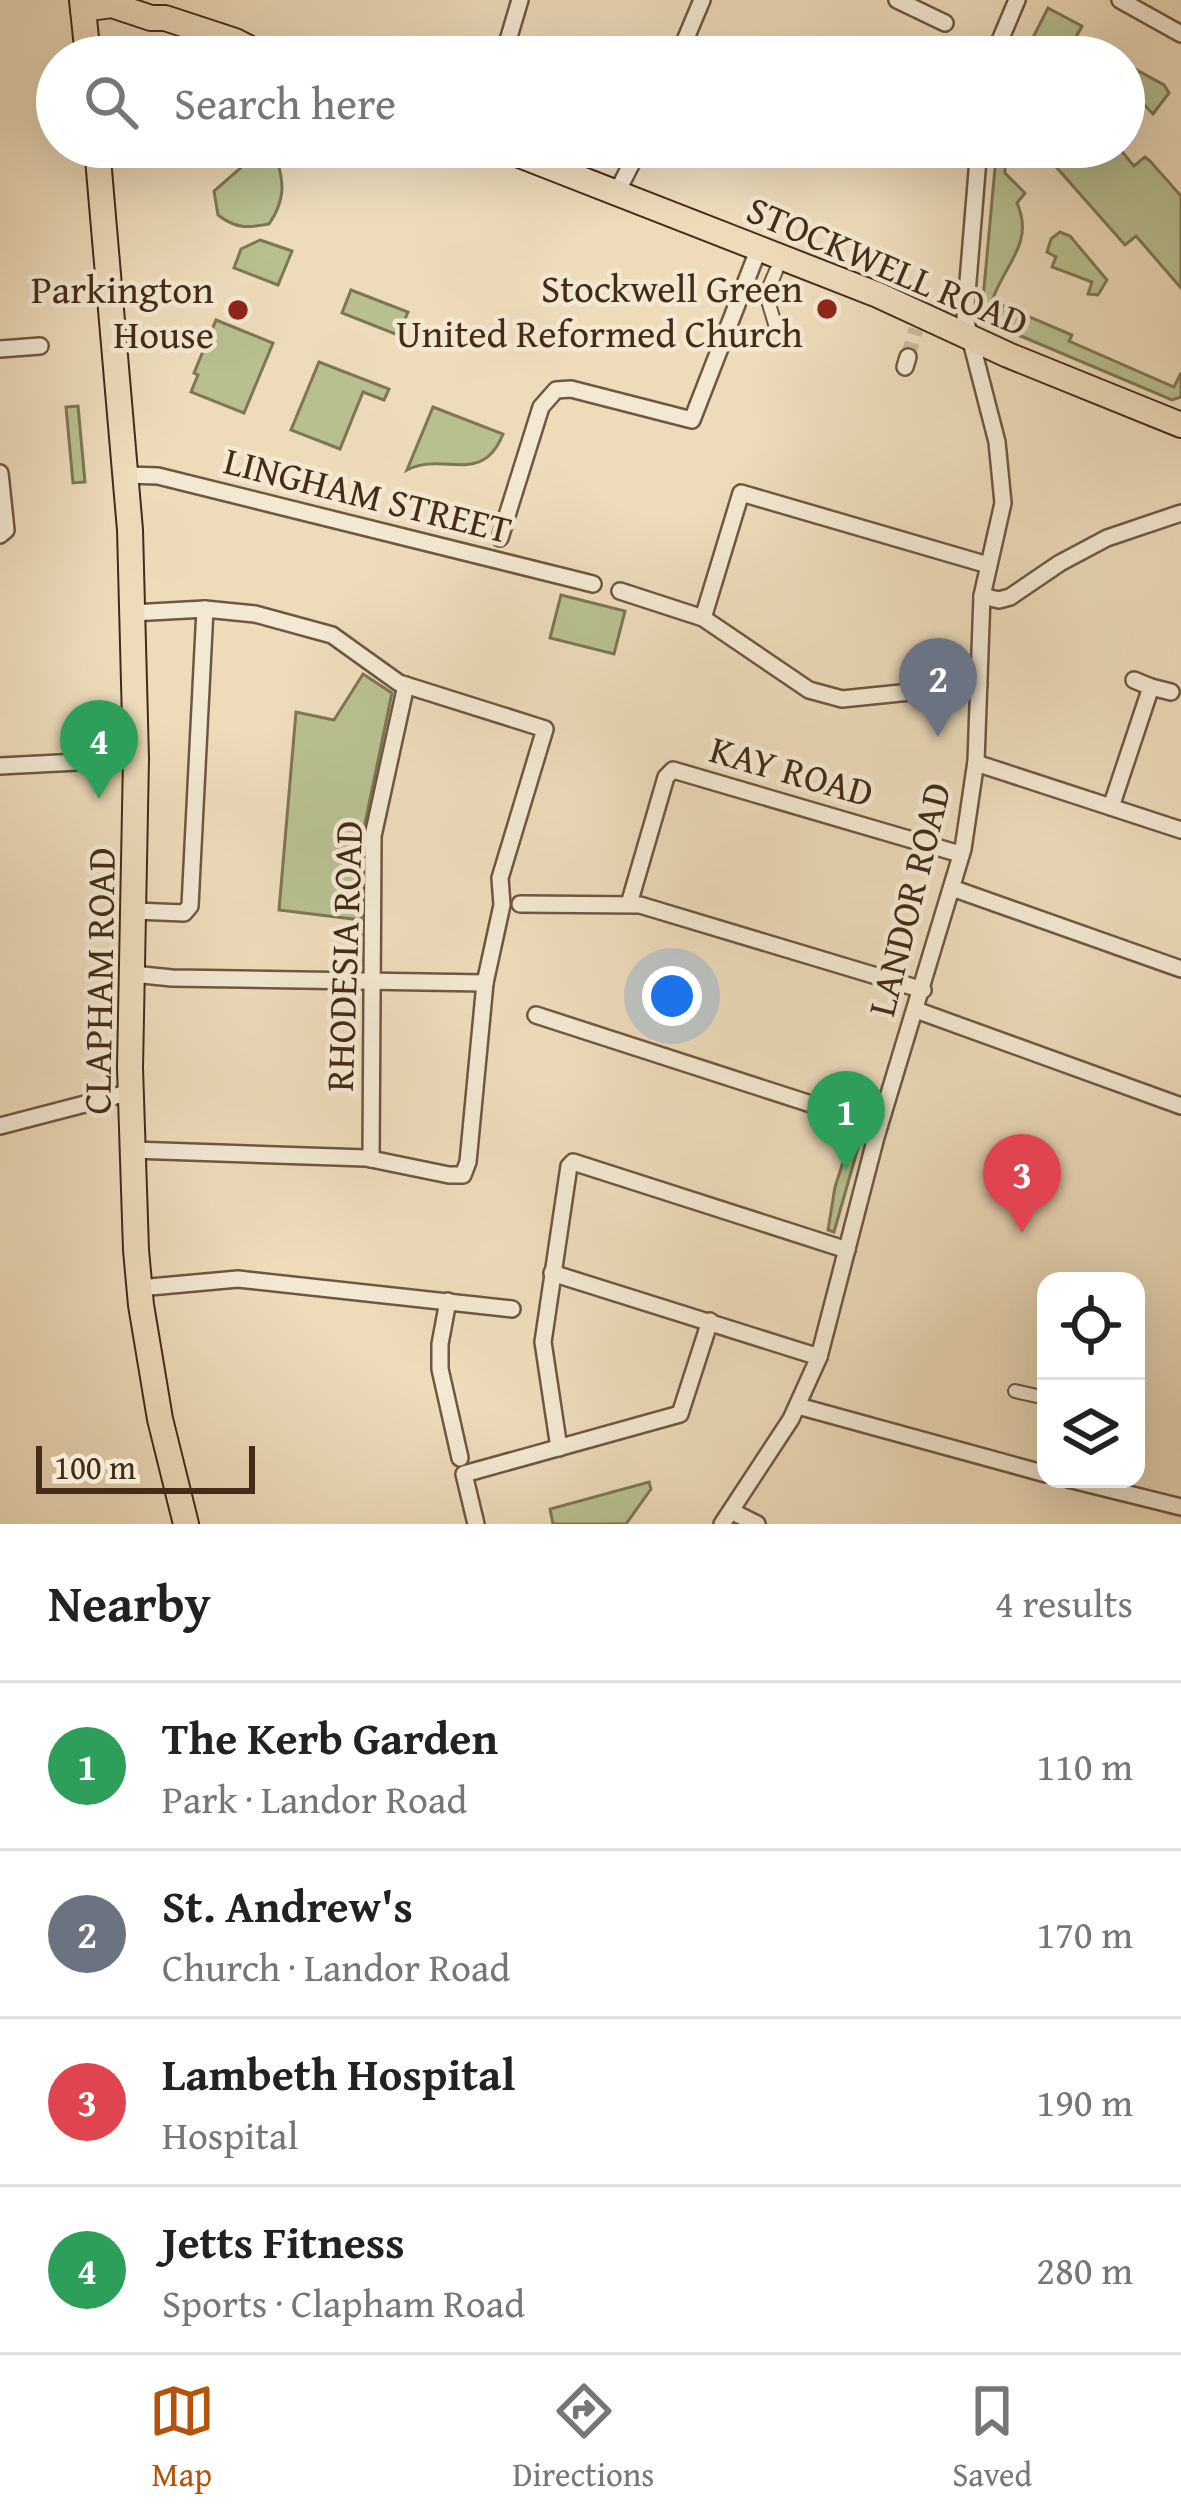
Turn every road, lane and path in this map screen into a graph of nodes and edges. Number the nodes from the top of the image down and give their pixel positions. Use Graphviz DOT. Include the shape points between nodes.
graph roads {
  1 [pos="520,0"];
  2 [pos="702,0"];
  3 [pos="897,0"];
  4 [pos="1017,0"];
  5 [pos="1120,0"];
  6 [pos="82,4"];
  7 [pos="156,9"];
  8 [pos="945,23"];
  9 [pos="1181,34"];
  10 [pos="86,36"];
  11 [pos="207,36"];
  12 [pos="509,36"];
  13 [pos="687,36"];
  14 [pos="1002,36"];
  15 [pos="99,168"];
  16 [pos="554,168"];
  17 [pos="629,168"];
  18 [pos="977,168"];
  19 [pos="617,192"];
  20 [pos="759,248"];
  21 [pos="776,271"];
  22 [pos="775,324"];
  23 [pos="970,336"];
  24 [pos="40,346"];
  25 [pos="0,350"];
  26 [pos="1181,425"];
  27 [pos="0,473"];
  28 [pos="127,475"];
  29 [pos="1181,513"];
  30 [pos="0,536"];
  31 [pos="497,546"];
  32 [pos="988,565"];
  33 [pos="593,584"];
  34 [pos="620,591"];
  35 [pos="982,596"];
  36 [pos="205,609"];
  37 [pos="132,613"];
  38 [pos="703,618"];
  39 [pos="1134,680"];
  40 [pos="979,685"];
  41 [pos="406,686"];
  42 [pos="1151,687"];
  43 [pos="1171,692"];
  44 [pos="136,759"];
  45 [pos="976,763"];
  46 [pos="0,766"];
  47 [pos="1112,807"];
  48 [pos="1181,830"];
  49 [pos="960,854"];
  50 [pos="952,888"];
  51 [pos="520,904"];
  52 [pos="629,904"];
  53 [pos="135,911"];
  54 [pos="1181,969"];
  55 [pos="133,974"];
  56 [pos="372,980"];
  57 [pos="485,983"];
  58 [pos="922,990"];
  59 [pos="916,1010"];
  60 [pos="536,1015"];
  61 [pos="131,1092"];
  62 [pos="1181,1106"];
  63 [pos="0,1126"];
  64 [pos="879,1126"];
  65 [pos="132,1150"];
  66 [pos="370,1159"];
  67 [pos="847,1250"];
  68 [pos="552,1273"];
  69 [pos="140,1288"];
  70 [pos="448,1300"];
  71 [pos="512,1309"];
  72 [pos="710,1321"];
  73 [pos="818,1357"];
  74 [pos="1015,1390"];
  75 [pos="1037,1396"];
  76 [pos="797,1406"];
  77 [pos="559,1448"];
  78 [pos="462,1466"];
  79 [pos="1037,1472"];
  80 [pos="1106,1488"];
  81 [pos="1181,1507"];
  82 [pos="726,1518"];
  83 [pos="187,1524"];
  84 [pos="476,1524"];
  85 [pos="758,1524"];
  1 -- 12 [label="street"];
  2 -- 13 [label="street"];
  3 -- 8 [label="street"];
  4 -- 14 [label="street"];
  5 -- 9 [label="street"];
  6 -- 7 [label="highway" via="112,4 151,19"];
  6 -- 10 [label="highway"];
  7 -- 11 [label="highway"];
  15 -- 28 [label="highway, CLAPHAM ROAD"];
  16 -- 19 [label="highway, STOCKWELL ROAD"];
  17 -- 19 [label="street"];
  18 -- 23 [label="street, LANDOR ROAD" via="965,298"];
  19 -- 20 [label="highway, STOCKWELL ROAD"];
  20 -- 23 [label="highway, STOCKWELL ROAD" via="919,322"];
  20 -- 31 [label="street" via="692,420 556,390 542,407"];
  21 -- 22 [label="street" via="766,295"];
  23 -- 26 [label="highway, STOCKWELL ROAD"];
  23 -- 32 [label="street, LANDOR ROAD" via="1003,474"];
  24 -- 25 [label="street"];
  27 -- 30 [label="street"];
  28 -- 31 [label="street, LINGHAM STREET"];
  28 -- 37 [label="highway, CLAPHAM ROAD"];
  29 -- 35 [label="street" via="1107,538 1010,597"];
  31 -- 33 [label="street, LINGHAM STREET"];
  32 -- 35 [label="street, LANDOR ROAD"];
  32 -- 38 [label="street" via="741,493"];
  34 -- 38 [label="street"];
  35 -- 40 [label="street, LANDOR ROAD"];
  36 -- 37 [label="street"];
  36 -- 41 [label="street" via="332,635"];
  36 -- 53 [label="street" via="190,906 184,913"];
  37 -- 44 [label="highway, CLAPHAM ROAD"];
  38 -- 40 [label="street" via="809,690 842,699"];
  39 -- 42 [label="street"];
  40 -- 45 [label="street, LANDOR ROAD"];
  41 -- 56 [label="street, RHODESIA ROAD" via="373,836"];
  41 -- 57 [label="street" via="545,729 500,878"];
  42 -- 43 [label="street"];
  42 -- 47 [label="street"];
  44 -- 46 [label="street"];
  44 -- 53 [label="highway, CLAPHAM ROAD"];
  45 -- 47 [label="street"];
  45 -- 49 [label="street, LANDOR ROAD"];
  47 -- 48 [label="street"];
  49 -- 50 [label="street, LANDOR ROAD"];
  49 -- 52 [label="street, KAY ROAD" via="673,770"];
  50 -- 54 [label="street"];
  50 -- 58 [label="street, LANDOR ROAD"];
  51 -- 52 [label="street"];
  52 -- 58 [label="street"];
  53 -- 55 [label="highway, CLAPHAM ROAD"];
  55 -- 56 [label="street"];
  55 -- 61 [label="highway, CLAPHAM ROAD"];
  56 -- 57 [label="street"];
  56 -- 66 [label="street, RHODESIA ROAD"];
  57 -- 66 [label="street" via="463,1175"];
  58 -- 59 [label="street, LANDOR ROAD"];
  59 -- 62 [label="street"];
  59 -- 64 [label="street, LANDOR ROAD"];
  60 -- 64 [label="street"];
  61 -- 63 [label="street"];
  61 -- 65 [label="highway, CLAPHAM ROAD"];
  64 -- 67 [label="street, LANDOR ROAD"];
  65 -- 66 [label="street"];
  65 -- 69 [label="highway, CLAPHAM ROAD"];
  67 -- 68 [label="street" via="578,1162 569,1166"];
  67 -- 73 [label="street, LANDOR ROAD"];
  68 -- 72 [label="street"];
  68 -- 77 [label="street" via="543,1354"];
  69 -- 70 [label="street" via="238,1279"];
  69 -- 83 [label="highway, CLAPHAM ROAD"];
  70 -- 71 [label="street"];
  70 -- 78 [label="street" via="440,1369"];
  72 -- 73 [label="street"];
  72 -- 77 [label="street" via="680,1414"];
  73 -- 76 [label="street, LANDOR ROAD"];
  74 -- 75 [label="street"];
  76 -- 79 [label="street"];
  76 -- 82 [label="street, LANDOR ROAD"];
  77 -- 78 [label="street"];
  78 -- 84 [label="street"];
  80 -- 81 [label="street"];
  82 -- 85 [label="street"];
}
